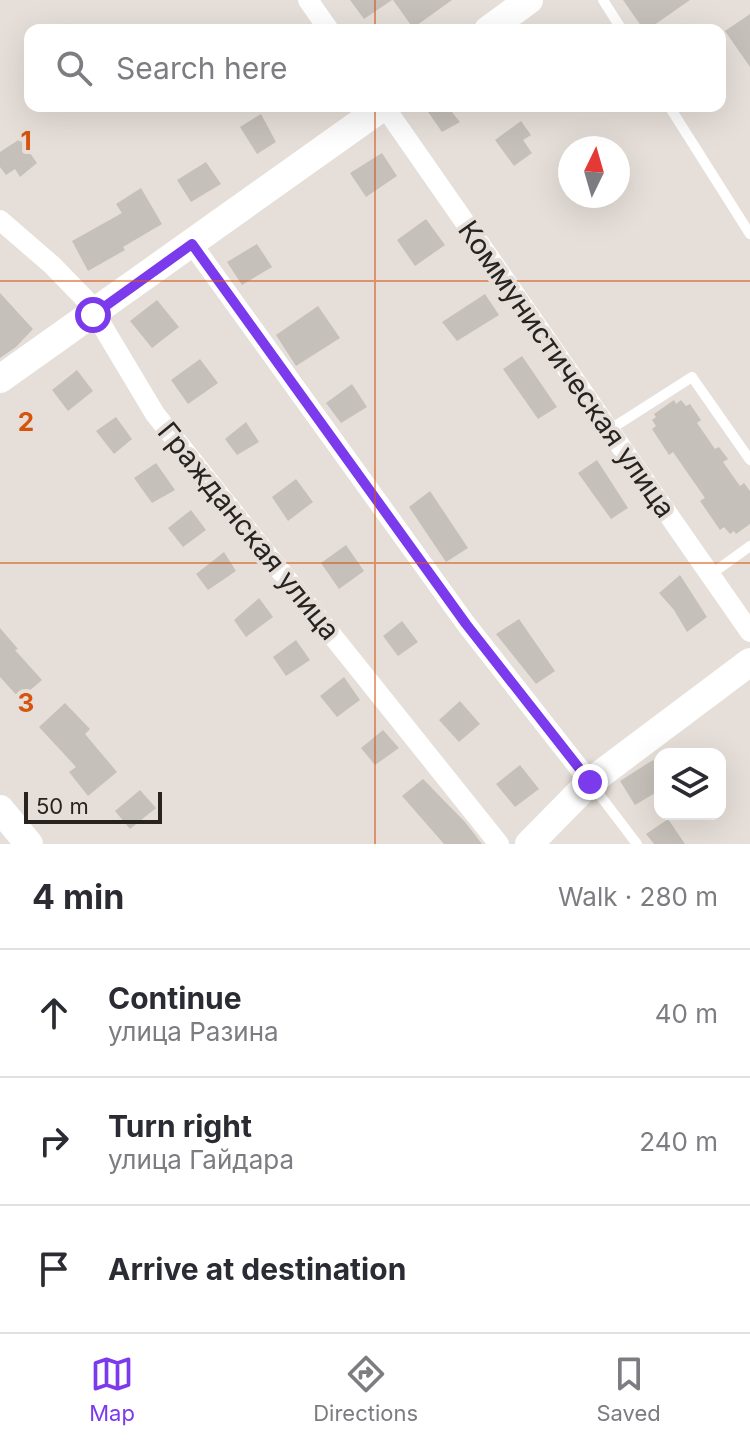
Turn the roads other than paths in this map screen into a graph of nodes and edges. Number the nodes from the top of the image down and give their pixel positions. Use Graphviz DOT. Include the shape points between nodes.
graph roads {
  1 [pos="308,0"];
  2 [pos="529,0"];
  3 [pos="603,0"];
  4 [pos="325,24"];
  5 [pos="496,24"];
  6 [pos="618,24"];
  7 [pos="376,112"];
  8 [pos="388,112"];
  9 [pos="673,112"];
  10 [pos="0,220"];
  11 [pos="750,234"];
  12 [pos="192,244"];
  13 [pos="93,315"];
  14 [pos="0,379"];
  15 [pos="609,430"];
  16 [pos="750,460"];
  17 [pos="750,546"];
  18 [pos="710,575"];
  19 [pos="750,632"];
  20 [pos="750,662"];
  21 [pos="590,782"];
  22 [pos="0,809"];
  23 [pos="29,844"];
  24 [pos="499,844"];
  25 [pos="529,844"];
  26 [pos="637,844"];
  1 -- 4 [label="street"];
  2 -- 5 [label="street"];
  3 -- 6 [label="lane"];
  7 -- 12 [label="street"];
  8 -- 15 [label="street, Коммунистическая улица"];
  9 -- 11 [label="lane"];
  10 -- 13 [label="street, Гражданская улица" via="52,265 88,302"];
  12 -- 13 [label="street"];
  12 -- 21 [label="street" via="466,624"];
  13 -- 14 [label="street"];
  13 -- 24 [label="street, Гражданская улица" via="155,414"];
  15 -- 16 [label="lane" via="692,377"];
  15 -- 18 [label="street, Коммунистическая улица"];
  17 -- 18 [label="lane"];
  18 -- 19 [label="street, Коммунистическая улица"];
  20 -- 21 [label="street"];
  21 -- 25 [label="street"];
  21 -- 26 [label="lane"];
  22 -- 23 [label="street"];
}
